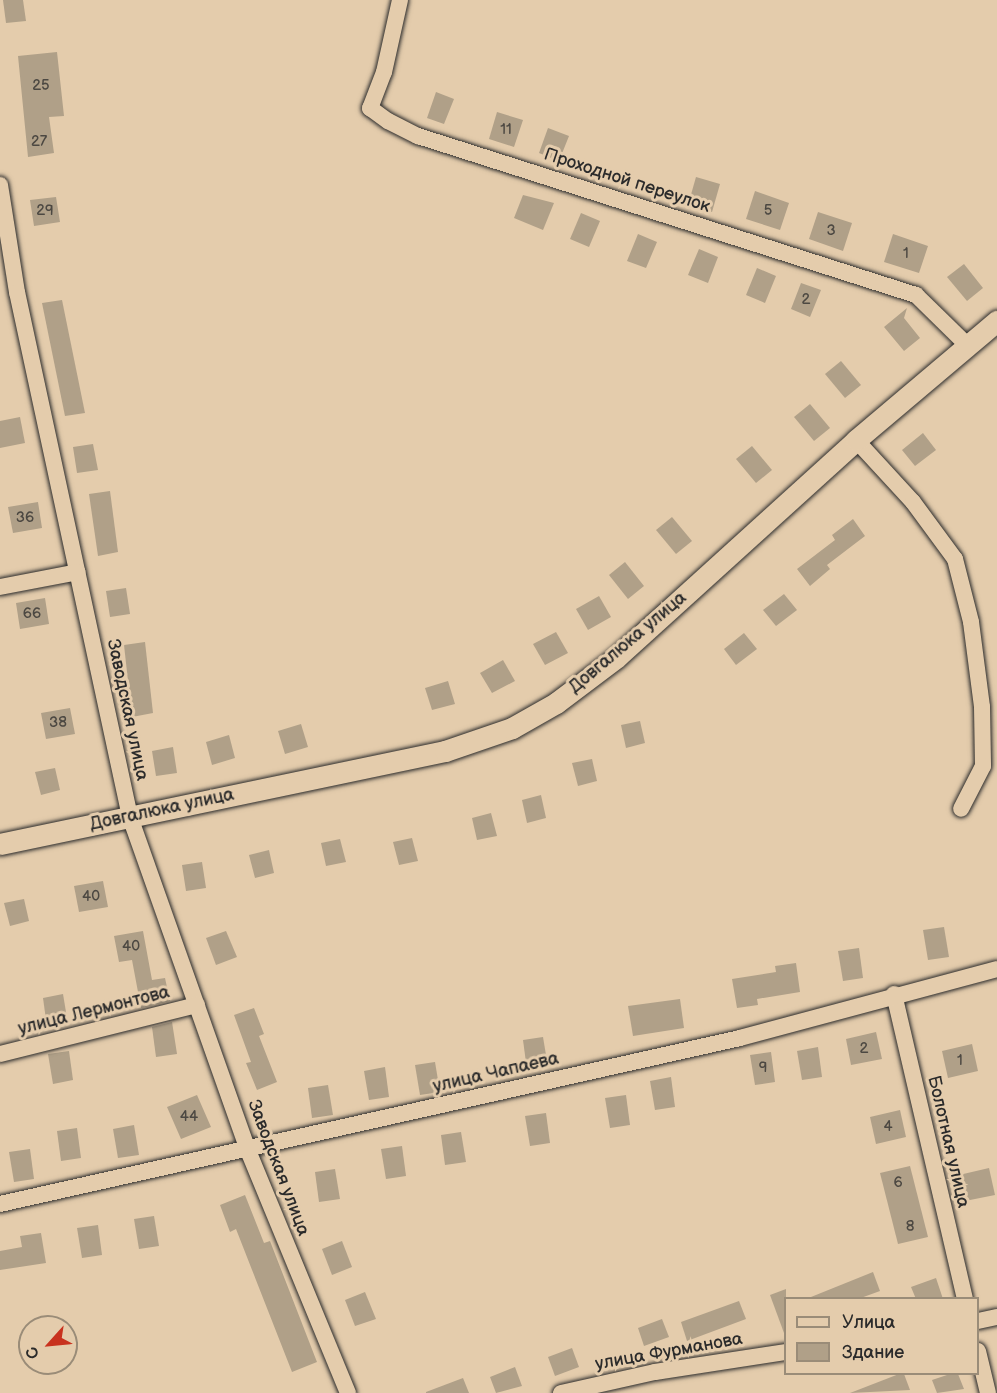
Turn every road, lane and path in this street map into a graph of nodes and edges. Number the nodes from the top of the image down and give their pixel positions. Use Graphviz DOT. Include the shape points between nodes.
graph roads {
  1 [pos="400,0"];
  2 [pos="0,185"];
  3 [pos="17,292"];
  4 [pos="0,294"];
  5 [pos="997,321"];
  6 [pos="967,345"];
  7 [pos="856,440"];
  8 [pos="78,572"];
  9 [pos="0,587"];
  10 [pos="961,809"];
  11 [pos="130,817"];
  12 [pos="0,844"];
  13 [pos="997,969"];
  14 [pos="894,994"];
  15 [pos="197,1005"];
  16 [pos="0,1054"];
  17 [pos="247,1148"];
  18 [pos="0,1204"];
  19 [pos="965,1297"];
  20 [pos="997,1317"];
  21 [pos="979,1321"];
  22 [pos="784,1352"];
  23 [pos="979,1356"];
  24 [pos="348,1393"];
  25 [pos="561,1393"];
  26 [pos="987,1393"];
  1 -- 6 [label="street, Проходной переулок" via="384,72 370,108 388,121 418,135 916,295"];
  2 -- 3 [label="street, Заводская улица"];
  3 -- 4 [label="street"];
  3 -- 8 [label="street, Заводская улица"];
  5 -- 6 [label="street, Довгалюка улица"];
  6 -- 7 [label="street, Довгалюка улица"];
  7 -- 10 [label="street" via="913,502 955,559 971,622 982,707 983,766"];
  7 -- 11 [label="street, Довгалюка улица" via="617,657 556,703 512,728 445,751"];
  8 -- 9 [label="street"];
  8 -- 11 [label="street, Заводская улица"];
  11 -- 12 [label="street, Довгалюка улица"];
  11 -- 15 [label="street, Заводская улица"];
  13 -- 14 [label="street, улица Чапаева"];
  14 -- 17 [label="street, улица Чапаева" via="740,1038"];
  14 -- 19 [label="street, Болотная улица"];
  15 -- 16 [label="street, улица Лермонтова"];
  15 -- 17 [label="street, Заводская улица"];
  17 -- 18 [label="street, улица Чапаева"];
  17 -- 24 [label="street, Заводская улица"];
  20 -- 21 [label="street"];
  22 -- 25 [label="street, улица Фурманова" via="654,1372"];
  23 -- 26 [label="street"];
}
